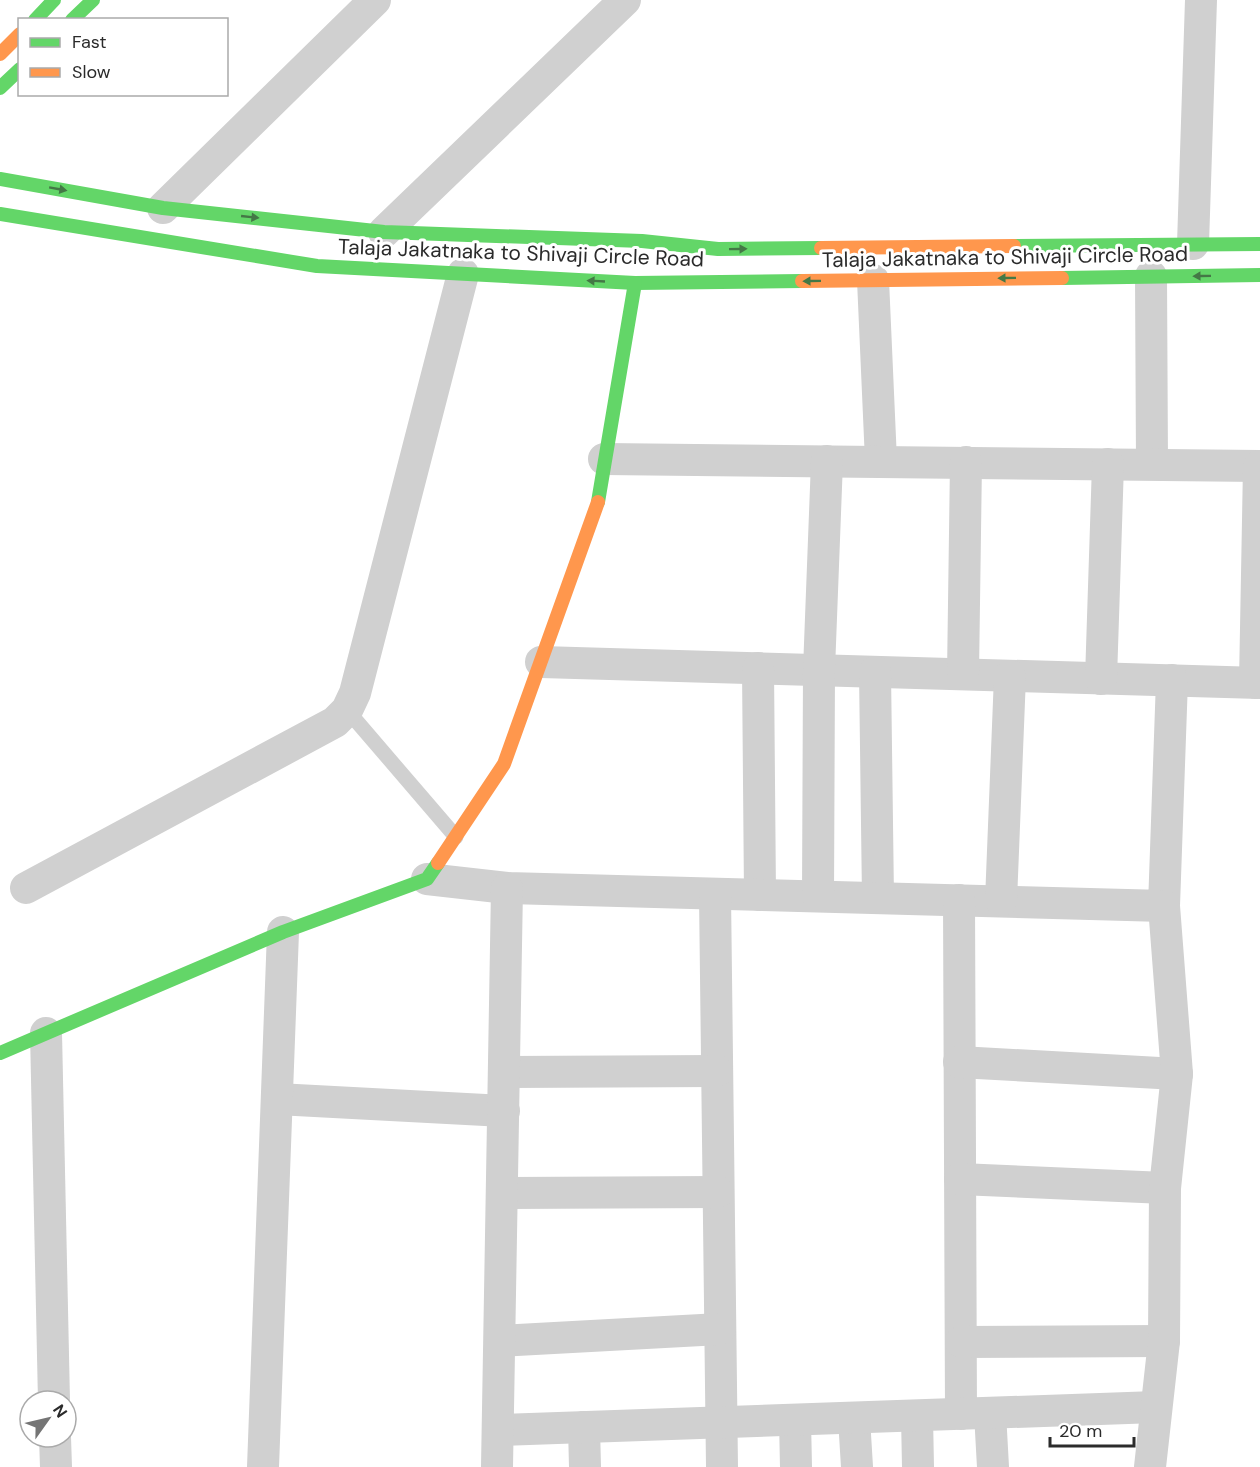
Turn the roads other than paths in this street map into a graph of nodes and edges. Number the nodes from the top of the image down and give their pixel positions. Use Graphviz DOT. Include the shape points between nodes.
graph roads {
  1 [pos="54,0"];
  2 [pos="93,0"];
  3 [pos="375,0"];
  4 [pos="625,0"];
  5 [pos="1201,0"];
  6 [pos="37,18"];
  7 [pos="74,18"];
  8 [pos="18,36"];
  9 [pos="0,54"];
  10 [pos="18,71"];
  11 [pos="0,88"];
  12 [pos="0,179"];
  13 [pos="164,208"];
  14 [pos="0,214"];
  15 [pos="384,232"];
  16 [pos="1193,244"];
  17 [pos="1260,244"];
  18 [pos="463,274"];
  19 [pos="1260,275"];
  20 [pos="1151,276"];
  21 [pos="873,280"];
  22 [pos="635,283"];
  23 [pos="604,459"];
  24 [pos="827,461"];
  25 [pos="881,461"];
  26 [pos="966,462"];
  27 [pos="1108,464"];
  28 [pos="1152,464"];
  29 [pos="1259,466"];
  30 [pos="541,662"];
  31 [pos="758,669"];
  32 [pos="819,670"];
  33 [pos="875,672"];
  34 [pos="963,674"];
  35 [pos="1010,676"];
  36 [pos="1101,678"];
  37 [pos="1172,681"];
  38 [pos="1258,683"];
  39 [pos="347,710"];
  40 [pos="456,837"];
  41 [pos="428,879"];
  42 [pos="26,888"];
  43 [pos="507,888"];
  44 [pos="715,894"];
  45 [pos="760,895"];
  46 [pos="818,897"];
  47 [pos="878,898"];
  48 [pos="959,900"];
  49 [pos="1000,901"];
  50 [pos="1164,906"];
  51 [pos="283,932"];
  52 [pos="46,1033"];
  53 [pos="0,1053"];
  54 [pos="959,1062"];
  55 [pos="717,1071"];
  56 [pos="504,1072"];
  57 [pos="1177,1074"];
  58 [pos="277,1099"];
  59 [pos="504,1111"];
  60 [pos="960,1179"];
  61 [pos="1165,1188"];
  62 [pos="718,1192"];
  63 [pos="502,1193"];
  64 [pos="720,1329"];
  65 [pos="500,1341"];
  66 [pos="961,1341"];
  67 [pos="1164,1341"];
  68 [pos="54,1389"];
  69 [pos="1156,1407"];
  70 [pos="975,1414"];
  71 [pos="917,1416"];
  72 [pos="854,1418"];
  73 [pos="795,1420"];
  74 [pos="721,1423"];
  75 [pos="584,1427"];
  76 [pos="499,1430"];
  77 [pos="55,1449"];
  78 [pos="56,1467"];
  79 [pos="263,1467"];
  80 [pos="497,1467"];
  81 [pos="585,1467"];
  82 [pos="722,1467"];
  83 [pos="796,1467"];
  84 [pos="857,1467"];
  85 [pos="918,1467"];
  86 [pos="993,1467"];
  87 [pos="1150,1467"];
  1 -- 6 [label="main road"];
  2 -- 7 [label="main road"];
  3 -- 13 [label="street"];
  4 -- 15 [label="street"];
  5 -- 16 [label="street"];
  8 -- 9 [label="main road"];
  10 -- 11 [label="main road"];
  12 -- 13 [label="main road, Talaja Jakatnaka to Shivaji Circle Road, one-way"];
  13 -- 15 [label="main road, Talaja Jakatnaka to Shivaji Circle Road, one-way"];
  14 -- 18 [label="main road, Talaja Jakatnaka to Shivaji Circle Road" via="317,266"];
  15 -- 16 [label="main road, Talaja Jakatnaka to Shivaji Circle Road, one-way" via="642,241 718,249"];
  16 -- 17 [label="main road, Talaja Jakatnaka to Shivaji Circle Road"];
  22 -- 18 [label="main road, Talaja Jakatnaka to Shivaji Circle Road, one-way"];
  18 -- 39 [label="street" via="355,693"];
  19 -- 20 [label="main road, Talaja Jakatnaka to Shivaji Circle Road, one-way"];
  20 -- 21 [label="main road, Talaja Jakatnaka to Shivaji Circle Road, one-way"];
  20 -- 28 [label="street"];
  21 -- 22 [label="main road, Talaja Jakatnaka to Shivaji Circle Road, one-way"];
  21 -- 25 [label="street"];
  22 -- 23 [label="main road"];
  23 -- 24 [label="street"];
  23 -- 30 [label="main road" via="597,506"];
  24 -- 25 [label="street"];
  24 -- 32 [label="street"];
  25 -- 26 [label="street"];
  26 -- 27 [label="street"];
  26 -- 34 [label="street"];
  27 -- 28 [label="street"];
  27 -- 36 [label="street"];
  28 -- 29 [label="street"];
  29 -- 38 [label="street"];
  30 -- 31 [label="street"];
  30 -- 40 [label="main road" via="504,764"];
  31 -- 32 [label="street"];
  31 -- 45 [label="street"];
  32 -- 33 [label="street"];
  32 -- 46 [label="street"];
  33 -- 34 [label="street"];
  33 -- 47 [label="street"];
  34 -- 35 [label="street"];
  35 -- 36 [label="street"];
  35 -- 49 [label="street"];
  36 -- 37 [label="street"];
  37 -- 38 [label="street"];
  37 -- 50 [label="street"];
  39 -- 40 [label="lane"];
  39 -- 42 [label="street" via="335,722"];
  40 -- 41 [label="main road"];
  41 -- 43 [label="street"];
  41 -- 51 [label="main road"];
  43 -- 44 [label="street"];
  43 -- 56 [label="street"];
  44 -- 45 [label="street"];
  44 -- 55 [label="street"];
  45 -- 46 [label="street"];
  46 -- 47 [label="street"];
  47 -- 48 [label="street"];
  48 -- 49 [label="street"];
  48 -- 54 [label="street"];
  49 -- 50 [label="street"];
  50 -- 57 [label="street"];
  51 -- 52 [label="main road"];
  51 -- 58 [label="street"];
  52 -- 53 [label="main road"];
  52 -- 68 [label="street"];
  54 -- 57 [label="street"];
  54 -- 60 [label="street"];
  55 -- 56 [label="street"];
  55 -- 62 [label="street"];
  56 -- 59 [label="street"];
  57 -- 61 [label="street"];
  58 -- 59 [label="street"];
  58 -- 79 [label="street"];
  59 -- 63 [label="street"];
  60 -- 61 [label="street"];
  60 -- 66 [label="street"];
  61 -- 67 [label="street"];
  62 -- 63 [label="street"];
  62 -- 64 [label="street"];
  63 -- 65 [label="street"];
  64 -- 65 [label="street"];
  64 -- 74 [label="street"];
  65 -- 76 [label="street"];
  66 -- 67 [label="street"];
  66 -- 70 [label="street"];
  67 -- 69 [label="street"];
  69 -- 70 [label="street"];
  69 -- 87 [label="street"];
  70 -- 71 [label="street"];
  70 -- 86 [label="street"];
  71 -- 72 [label="street"];
  71 -- 85 [label="street"];
  72 -- 73 [label="street"];
  72 -- 84 [label="street"];
  73 -- 74 [label="street"];
  73 -- 83 [label="street"];
  74 -- 75 [label="street"];
  74 -- 82 [label="street"];
  75 -- 76 [label="street"];
  75 -- 81 [label="street"];
  76 -- 80 [label="street"];
  77 -- 78 [label="street"];
}
